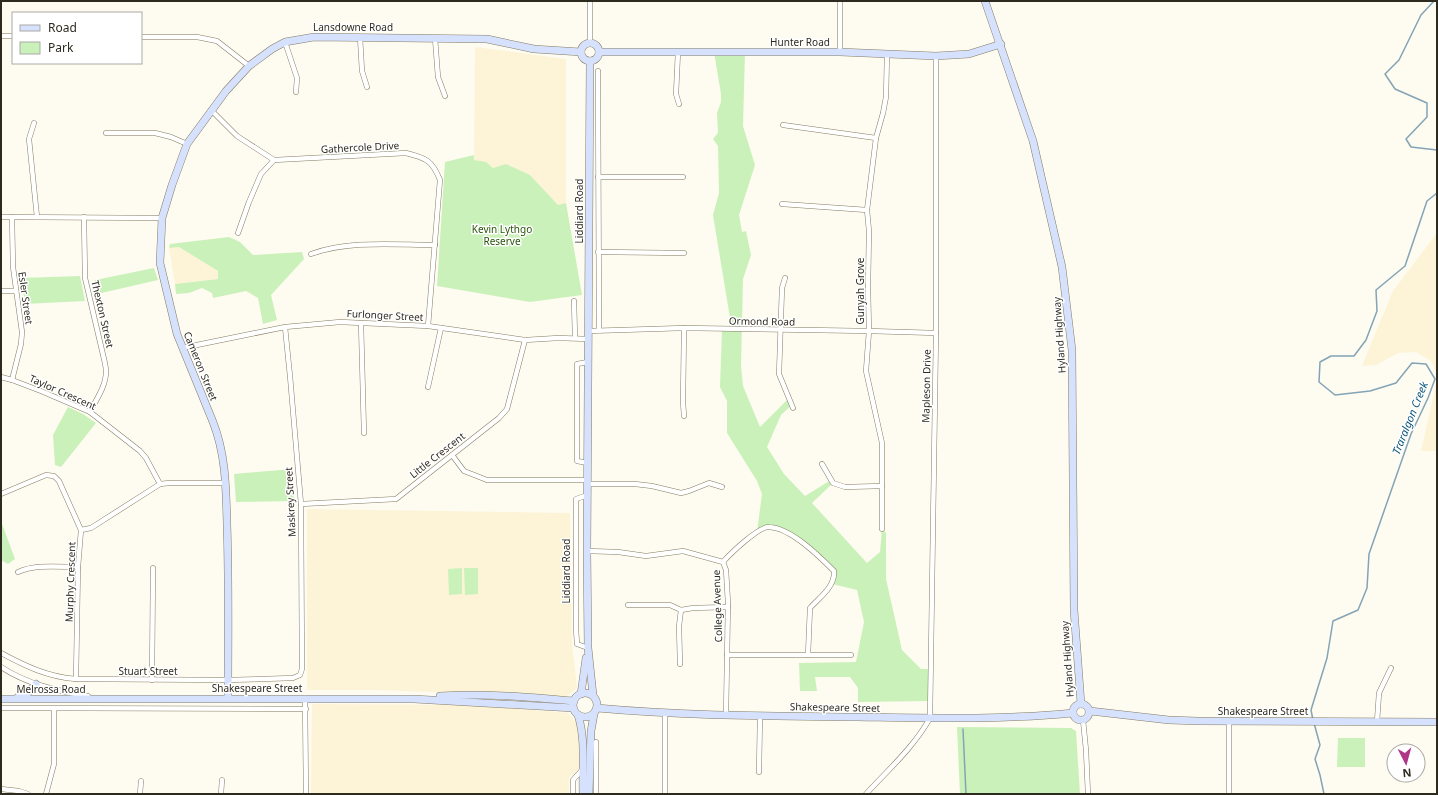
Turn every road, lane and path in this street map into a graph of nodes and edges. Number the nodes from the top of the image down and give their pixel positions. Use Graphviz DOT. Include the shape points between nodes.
graph roads {
  1 [pos="590,1"];
  2 [pos="840,1"];
  3 [pos="985,1"];
  4 [pos="1,36"];
  5 [pos="12,36"];
  6 [pos="142,37"];
  7 [pos="360,37"];
  8 [pos="435,38"];
  9 [pos="285,42"];
  10 [pos="590,43"];
  11 [pos="1001,44"];
  12 [pos="581,52"];
  13 [pos="598,52"];
  14 [pos="678,52"];
  15 [pos="840,52"];
  16 [pos="886,54"];
  17 [pos="936,56"];
  18 [pos="590,61"];
  19 [pos="249,66"];
  20 [pos="598,71"];
  21 [pos="367,87"];
  22 [pos="296,92"];
  23 [pos="445,96"];
  24 [pos="680,104"];
  25 [pos="211,110"];
  26 [pos="34,123"];
  27 [pos="783,125"];
  28 [pos="106,133"];
  29 [pos="876,138"];
  30 [pos="187,144"];
  31 [pos="274,160"];
  32 [pos="598,177"];
  33 [pos="683,177"];
  34 [pos="782,204"];
  35 [pos="867,210"];
  36 [pos="1,217"];
  37 [pos="12,217"];
  38 [pos="36,217"];
  39 [pos="84,217"];
  40 [pos="162,218"];
  41 [pos="238,233"];
  42 [pos="434,245"];
  43 [pos="598,252"];
  44 [pos="312,254"];
  45 [pos="684,254"];
  46 [pos="785,278"];
  47 [pos="1,291"];
  48 [pos="16,291"];
  49 [pos="574,301"];
  50 [pos="361,323"];
  51 [pos="428,326"];
  52 [pos="285,328"];
  53 [pos="441,328"];
  54 [pos="684,328"];
  55 [pos="589,330"];
  56 [pos="599,330"];
  57 [pos="779,330"];
  58 [pos="869,331"];
  59 [pos="936,333"];
  60 [pos="575,337"];
  61 [pos="589,339"];
  62 [pos="525,340"];
  63 [pos="182,348"];
  64 [pos="588,362"];
  65 [pos="1,377"];
  66 [pos="12,380"];
  67 [pos="428,387"];
  68 [pos="793,408"];
  69 [pos="90,412"];
  70 [pos="684,416"];
  71 [pos="364,433"];
  72 [pos="452,454"];
  73 [pos="588,463"];
  74 [pos="822,464"];
  75 [pos="588,482"];
  76 [pos="226,483"];
  77 [pos="160,484"];
  78 [pos="882,486"];
  79 [pos="722,487"];
  80 [pos="1,494"];
  81 [pos="588,495"];
  82 [pos="300,504"];
  83 [pos="882,529"];
  84 [pos="81,530"];
  85 [pos="587,551"];
  86 [pos="724,562"];
  87 [pos="78,567"];
  88 [pos="153,568"];
  89 [pos="18,572"];
  90 [pos="628,605"];
  91 [pos="728,607"];
  92 [pos="681,610"];
  93 [pos="588,648"];
  94 [pos="1,653"];
  95 [pos="727,655"];
  96 [pos="808,655"];
  97 [pos="851,655"];
  98 [pos="680,664"];
  99 [pos="1,667"];
  100 [pos="1391,668"];
  101 [pos="300,675"];
  102 [pos="76,679"];
  103 [pos="152,680"];
  104 [pos="228,680"];
  105 [pos="36,684"];
  106 [pos="581,694"];
  107 [pos="593,695"];
  108 [pos="101,698"];
  109 [pos="228,698"];
  110 [pos="306,698"];
  111 [pos="1,699"];
  112 [pos="10,699"];
  113 [pos="574,704"];
  114 [pos="1081,704"];
  115 [pos="1,708"];
  116 [pos="54,708"];
  117 [pos="306,710"];
  118 [pos="596,711"];
  119 [pos="1090,711"];
  120 [pos="665,713"];
  121 [pos="1073,713"];
  122 [pos="578,715"];
  123 [pos="726,715"];
  124 [pos="760,716"];
  125 [pos="930,718"];
  126 [pos="1083,720"];
  127 [pos="1229,721"];
  128 [pos="1377,722"];
  129 [pos="1437,722"];
  130 [pos="596,742"];
  131 [pos="582,770"];
  132 [pos="759,772"];
  133 [pos="222,780"];
  134 [pos="141,781"];
  135 [pos="1,790"];
  136 [pos="28,794"];
  137 [pos="46,794"];
  138 [pos="140,794"];
  139 [pos="221,794"];
  140 [pos="306,794"];
  141 [pos="573,794"];
  142 [pos="583,794"];
  143 [pos="589,794"];
  144 [pos="596,794"];
  145 [pos="665,794"];
  146 [pos="866,794"];
  147 [pos="1088,794"];
  148 [pos="1229,794"];
  1 -- 10 [label="street"];
  2 -- 15 [label="street"];
  3 -- 11 [label="street, Hyland Highway"];
  4 -- 5 [label="street"];
  6 -- 19 [label="street" via="196,37 217,41"];
  7 -- 8 [label="street, Lansdowne Road"];
  7 -- 9 [label="street, Lansdowne Road" via="314,37"];
  7 -- 21 [label="street" via="362,71"];
  8 -- 12 [label="street, Lansdowne Road" via="487,38 534,49"];
  8 -- 23 [label="street" via="438,77"];
  9 -- 19 [label="street, Lansdowne Road"];
  9 -- 22 [label="street" via="297,78"];
  10 -- 12 [label="street" via="582,47"];
  10 -- 13 [label="street" via="595,45"];
  11 -- 17 [label="street, Hunter Road" via="969,54"];
  11 -- 114 [label="street, Hyland Highway" via="1033,141 1062,267 1072,350 1074,610"];
  12 -- 18 [label="street" via="584,59"];
  13 -- 14 [label="street, Hunter Road"];
  13 -- 18 [label="street" via="597,58"];
  14 -- 15 [label="street, Hunter Road"];
  14 -- 24 [label="street" via="676,94"];
  15 -- 16 [label="street, Hunter Road"];
  16 -- 17 [label="street, Hunter Road"];
  16 -- 29 [label="street, Gunyah Grove" via="886,97"];
  17 -- 59 [label="street, Mapleson Drive"];
  18 -- 55 [label="street, Liddiard Road"];
  19 -- 25 [label="street, Cameron Street"];
  20 -- 32 [label="street, Liddiard Road"];
  25 -- 30 [label="street, Cameron Street"];
  25 -- 31 [label="street" via="237,136"];
  26 -- 38 [label="street" via="29,139"];
  27 -- 29 [label="street"];
  28 -- 30 [label="street" via="155,133"];
  29 -- 35 [label="street, Gunyah Grove"];
  30 -- 40 [label="street, Cameron Street"];
  31 -- 41 [label="street" via="261,174"];
  31 -- 42 [label="street, Gathercole Drive" via="390,153 406,153 421,157 434,166 440,180"];
  32 -- 33 [label="street"];
  32 -- 43 [label="street, Liddiard Road"];
  34 -- 35 [label="street"];
  35 -- 58 [label="street, Gunyah Grove"];
  36 -- 37 [label="street"];
  37 -- 38 [label="street"];
  37 -- 48 [label="street, Esler Street"];
  38 -- 39 [label="street"];
  39 -- 40 [label="street"];
  39 -- 69 [label="street, Thexton Street" via="85,278 106,372 102,388"];
  40 -- 63 [label="street, Cameron Street" via="160,263"];
  42 -- 44 [label="street" via="366,245 327,248"];
  42 -- 51 [label="street, Gathercole Drive"];
  43 -- 45 [label="street"];
  43 -- 56 [label="street, Liddiard Road"];
  46 -- 57 [label="street"];
  47 -- 48 [label="street"];
  48 -- 66 [label="street, Esler Street" via="22,332"];
  49 -- 60 [label="street"];
  50 -- 51 [label="street, Furlonger Street"];
  50 -- 52 [label="street, Furlonger Street" via="340,322"];
  50 -- 71 [label="street"];
  51 -- 53 [label="street, Furlonger Street"];
  52 -- 63 [label="street, Furlonger Street"];
  52 -- 82 [label="street, Maskrey Street"];
  53 -- 62 [label="street, Furlonger Street"];
  53 -- 67 [label="street"];
  54 -- 56 [label="street, Ormond Road"];
  54 -- 57 [label="street, Ormond Road"];
  54 -- 70 [label="street"];
  55 -- 56 [label="street, Ormond Road"];
  55 -- 61 [label="street, Liddiard Road"];
  57 -- 58 [label="street, Ormond Road"];
  57 -- 68 [label="street" via="779,374"];
  58 -- 59 [label="street, Ormond Road"];
  58 -- 78 [label="street, Gunyah Grove" via="866,371 882,443"];
  59 -- 125 [label="street, Mapleson Drive"];
  60 -- 61 [label="street, Furlonger Street"];
  60 -- 62 [label="street, Furlonger Street"];
  61 -- 64 [label="street, Liddiard Road"];
  62 -- 72 [label="street, Little Crescent" via="507,409"];
  63 -- 76 [label="street, Cameron Street" via="219,437"];
  64 -- 73 [label="street, Liddiard Road"];
  64 -- 73 [label="street" via="577,364 577,461"];
  65 -- 66 [label="street, Taylor Crescent"];
  66 -- 69 [label="street, Taylor Crescent"];
  69 -- 77 [label="street, Taylor Crescent" via="140,451"];
  72 -- 75 [label="street" via="464,471 487,480"];
  72 -- 82 [label="street, Little Crescent" via="396,499"];
  73 -- 75 [label="street, Liddiard Road"];
  74 -- 78 [label="street" via="833,483 845,486"];
  75 -- 79 [label="street" via="652,486 681,493 709,483"];
  75 -- 81 [label="street, Liddiard Road"];
  76 -- 77 [label="street"];
  76 -- 104 [label="street, Cameron Street"];
  77 -- 84 [label="street" via="91,528"];
  78 -- 83 [label="street, Gunyah Grove"];
  80 -- 84 [label="street, Murphy Crescent" via="46,475 54,476 60,481"];
  81 -- 85 [label="street, Liddiard Road"];
  81 -- 93 [label="street, Liddiard Road" via="576,500 576,629 577,644"];
  82 -- 101 [label="street, Maskrey Street"];
  84 -- 87 [label="street, Murphy Crescent"];
  85 -- 86 [label="street, College Avenue" via="646,556 683,551"];
  85 -- 93 [label="street, Liddiard Road"];
  86 -- 91 [label="street, College Avenue"];
  86 -- 96 [label="street" via="742,544 768,527 781,530 798,539 834,571 832,584 810,608"];
  87 -- 89 [label="street" via="34,567"];
  87 -- 102 [label="street, Murphy Crescent"];
  88 -- 103 [label="street"];
  90 -- 92 [label="street" via="670,605"];
  91 -- 92 [label="street"];
  91 -- 95 [label="street, College Avenue"];
  92 -- 98 [label="street"];
  93 -- 106 [label="street, Liddiard Road"];
  93 -- 107 [label="street, Liddiard Road"];
  94 -- 102 [label="street, Stuart Street" via="43,673"];
  95 -- 96 [label="street"];
  95 -- 123 [label="street, College Avenue"];
  96 -- 97 [label="street"];
  99 -- 105 [label="street"];
  100 -- 128 [label="street" via="1379,693"];
  101 -- 104 [label="street, Stuart Street" via="293,678"];
  102 -- 103 [label="street, Stuart Street"];
  103 -- 104 [label="street, Stuart Street"];
  104 -- 109 [label="street, Cameron Street"];
  105 -- 108 [label="street" via="66,693"];
  105 -- 112 [label="street" via="27,694"];
  106 -- 107 [label="street"];
  106 -- 113 [label="street" via="577,696"];
  107 -- 118 [label="street" via="597,702"];
  108 -- 109 [label="street, Shakespeare Street"];
  108 -- 112 [label="street, Melrossa Road"];
  109 -- 110 [label="street, Shakespeare Street"];
  110 -- 113 [label="street, Shakespeare Street" via="478,695 525,697"];
  110 -- 117 [label="street"];
  111 -- 112 [label="street, Melrossa Road"];
  113 -- 122 [label="street"];
  114 -- 119 [label="street" via="1087,706"];
  114 -- 121 [label="street" via="1076,706"];
  115 -- 116 [label="street"];
  116 -- 117 [label="street"];
  116 -- 137 [label="street" via="54,764"];
  117 -- 140 [label="street"];
  118 -- 120 [label="street, Shakespeare Street"];
  118 -- 122 [label="street" via="586,717"];
  118 -- 143 [label="street" via="591,731"];
  119 -- 126 [label="street" via="1088,717"];
  119 -- 127 [label="street, Shakespeare Street" via="1169,720"];
  120 -- 123 [label="street, Shakespeare Street"];
  120 -- 145 [label="street"];
  121 -- 125 [label="street, Shakespeare Street" via="1015,718"];
  121 -- 126 [label="street" via="1076,718"];
  122 -- 131 [label="street" via="583,740"];
  123 -- 124 [label="street, Shakespeare Street"];
  124 -- 125 [label="street, Shakespeare Street"];
  124 -- 132 [label="street"];
  125 -- 146 [label="street" via="914,742"];
  126 -- 147 [label="street"];
  127 -- 128 [label="street, Shakespeare Street"];
  127 -- 148 [label="street"];
  128 -- 129 [label="street, Shakespeare Street"];
  130 -- 144 [label="street"];
  131 -- 141 [label="street" via="573,780"];
  131 -- 142 [label="street"];
  133 -- 139 [label="street"];
  134 -- 138 [label="street"];
  135 -- 136 [label="street"];
}
